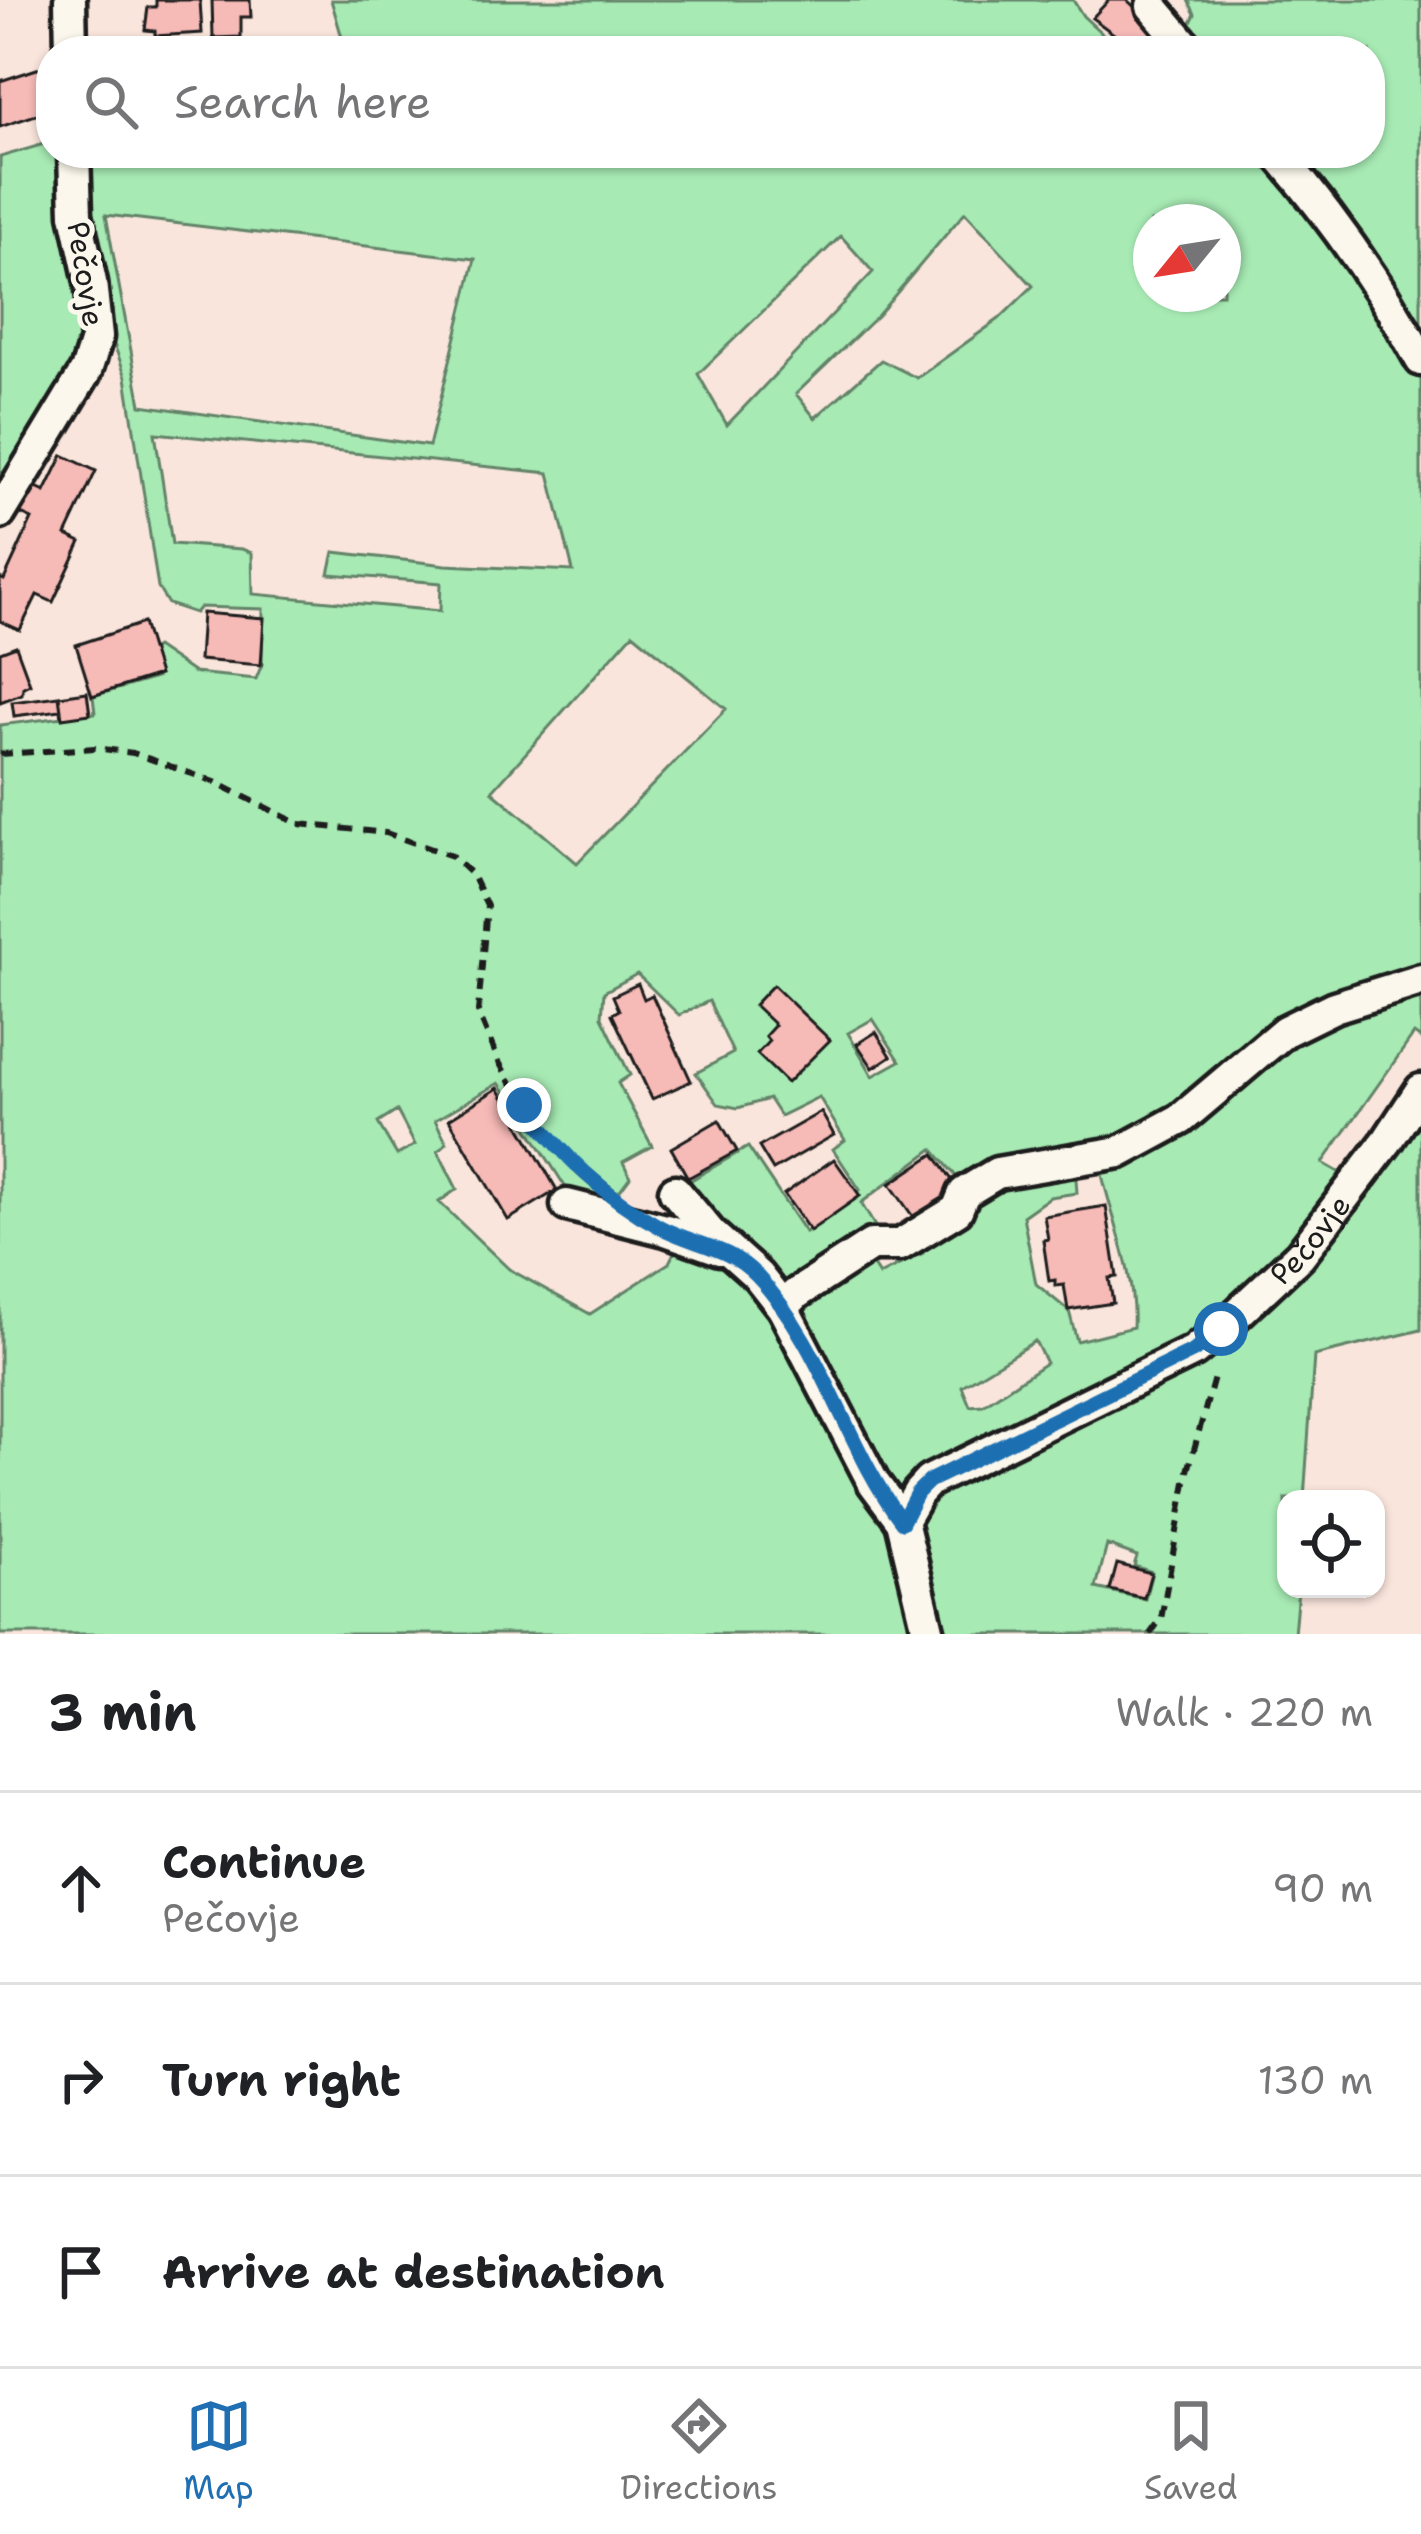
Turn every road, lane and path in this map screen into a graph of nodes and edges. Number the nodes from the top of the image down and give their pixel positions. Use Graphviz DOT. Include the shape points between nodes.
graph roads {
  1 [pos="70,0"];
  2 [pos="1150,2"];
  3 [pos="71,36"];
  4 [pos="1178,36"];
  5 [pos="74,168"];
  6 [pos="1290,168"];
  7 [pos="1421,360"];
  8 [pos="0,512"];
  9 [pos="0,754"];
  10 [pos="1421,980"];
  11 [pos="1421,1090"];
  12 [pos="597,1186"];
  13 [pos="675,1191"];
  14 [pos="567,1205"];
  15 [pos="732,1253"];
  16 [pos="783,1308"];
  17 [pos="1221,1329"];
  18 [pos="902,1522"];
  19 [pos="929,1634"];
  20 [pos="1150,1634"];
  1 -- 3 [label="street"];
  2 -- 4 [label="street"];
  5 -- 8 [label="street, Pečovje" via="98,337 86,371"];
  6 -- 7 [label="street" via="1327,211"];
  9 -- 12 [label="path" via="133,753 299,824 386,833 452,856 487,906 478,1012 499,1062 563,1155"];
  10 -- 16 [label="street" via="1285,1030 1181,1119 1120,1152 997,1173 964,1193 957,1210 900,1245 871,1245"];
  11 -- 17 [label="street, Pečovje" via="1300,1255"];
  13 -- 15 [label="street"];
  14 -- 15 [label="street"];
  15 -- 16 [label="street"];
  16 -- 18 [label="street" via="872,1482"];
  17 -- 18 [label="street, Pečovje" via="1194,1351 929,1481"];
  17 -- 20 [label="path" via="1161,1619"];
  18 -- 19 [label="street"];
}
